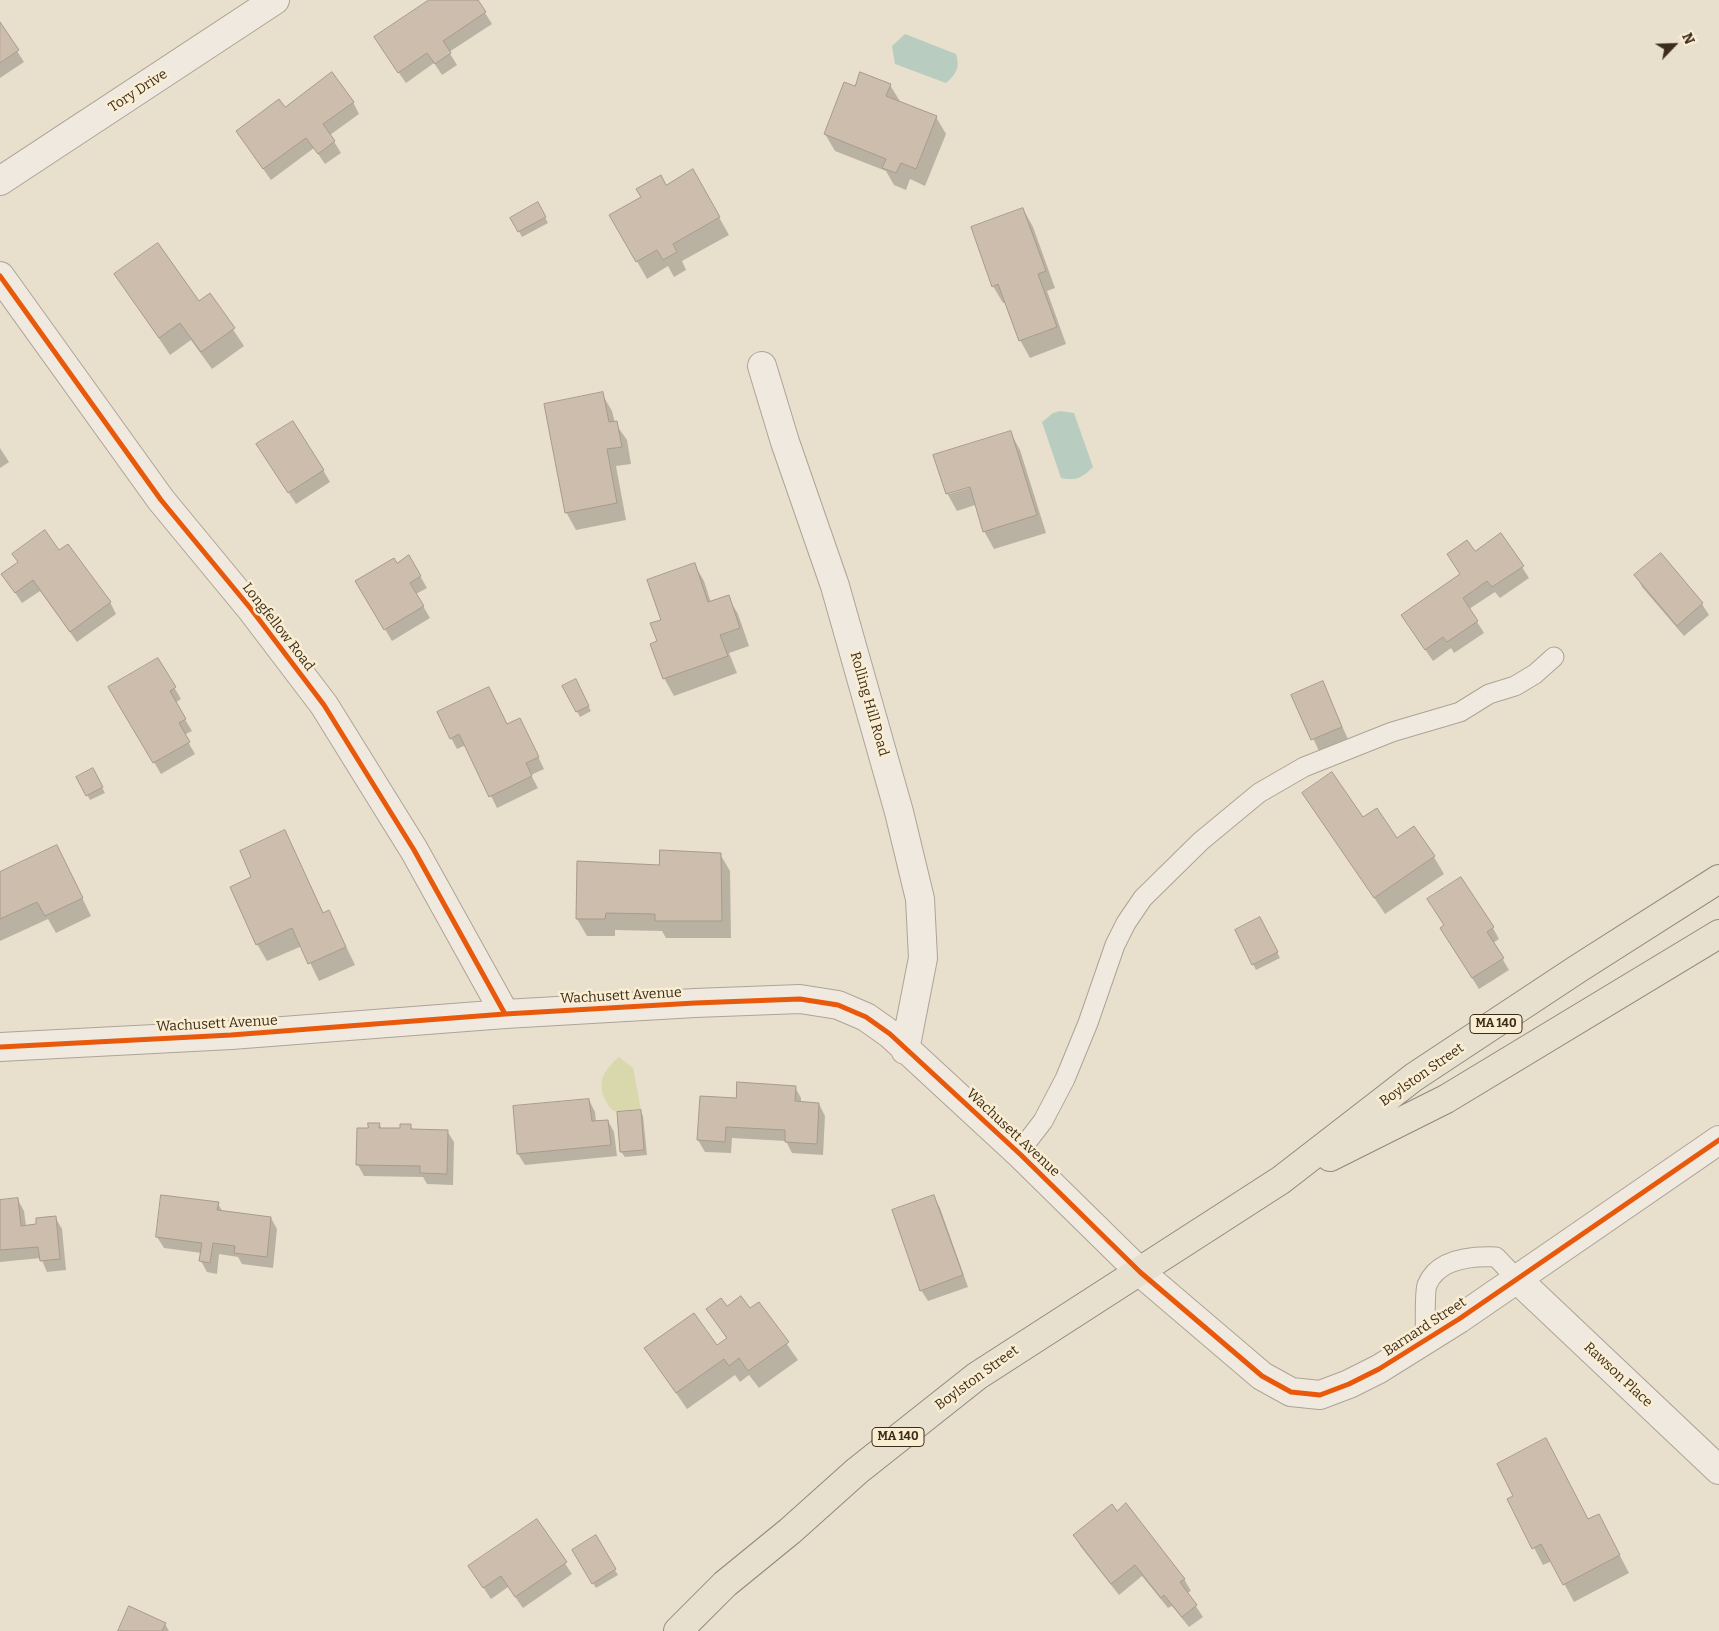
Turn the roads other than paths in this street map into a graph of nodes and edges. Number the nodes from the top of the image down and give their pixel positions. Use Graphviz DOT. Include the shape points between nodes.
graph roads {
  1 [pos="275,0"];
  2 [pos="0,182"];
  3 [pos="0,276"];
  4 [pos="762,366"];
  5 [pos="1554,658"];
  6 [pos="1719,880"];
  7 [pos="1719,934"];
  8 [pos="505,1014"];
  9 [pos="0,1047"];
  10 [pos="905,1050"];
  11 [pos="1719,1140"];
  12 [pos="1021,1155"];
  13 [pos="1281,1180"];
  14 [pos="1140,1272"];
  15 [pos="1517,1279"];
  16 [pos="1425,1340"];
  17 [pos="1719,1470"];
  18 [pos="678,1631"];
  1 -- 2 [label="street, Tory Drive"];
  3 -- 8 [label="street, Longfellow Road" via="161,500 251,609 324,705 414,850"];
  4 -- 10 [label="street, Rolling Hill Road" via="835,586 892,786 920,899 923,958"];
  5 -- 12 [label="lane" via="1515,686 1489,694 1460,712 1392,732 1304,767 1259,793 1201,841 1143,898 1126,923 1114,946 1075,1056 1055,1100 1023,1147"];
  6 -- 13 [label="main road, Boylston Street / MA 140" via="1414,1077"];
  7 -- 13 [label="main road, Boylston Street / MA 140" via="1422,1113"];
  8 -- 9 [label="street, Wachusett Avenue" via="232,1035"];
  8 -- 10 [label="street, Wachusett Avenue" via="817,1000 866,1017 890,1034"];
  10 -- 12 [label="street, Wachusett Avenue"];
  11 -- 15 [label="street, Barnard Street"];
  12 -- 14 [label="street, Wachusett Avenue"];
  13 -- 14 [label="main road, Boylston Street / MA 140"];
  14 -- 16 [label="street, Barnard Street" via="1262,1376 1291,1392 1320,1395 1349,1384"];
  14 -- 18 [label="main road, Boylston Street / MA 140" via="999,1362 917,1422 725,1584"];
  15 -- 16 [label="street, Barnard Street"];
  15 -- 16 [label="lane" via="1496,1257 1469,1256 1441,1268 1427,1285"];
  15 -- 17 [label="street, Rawson Place"];
}
